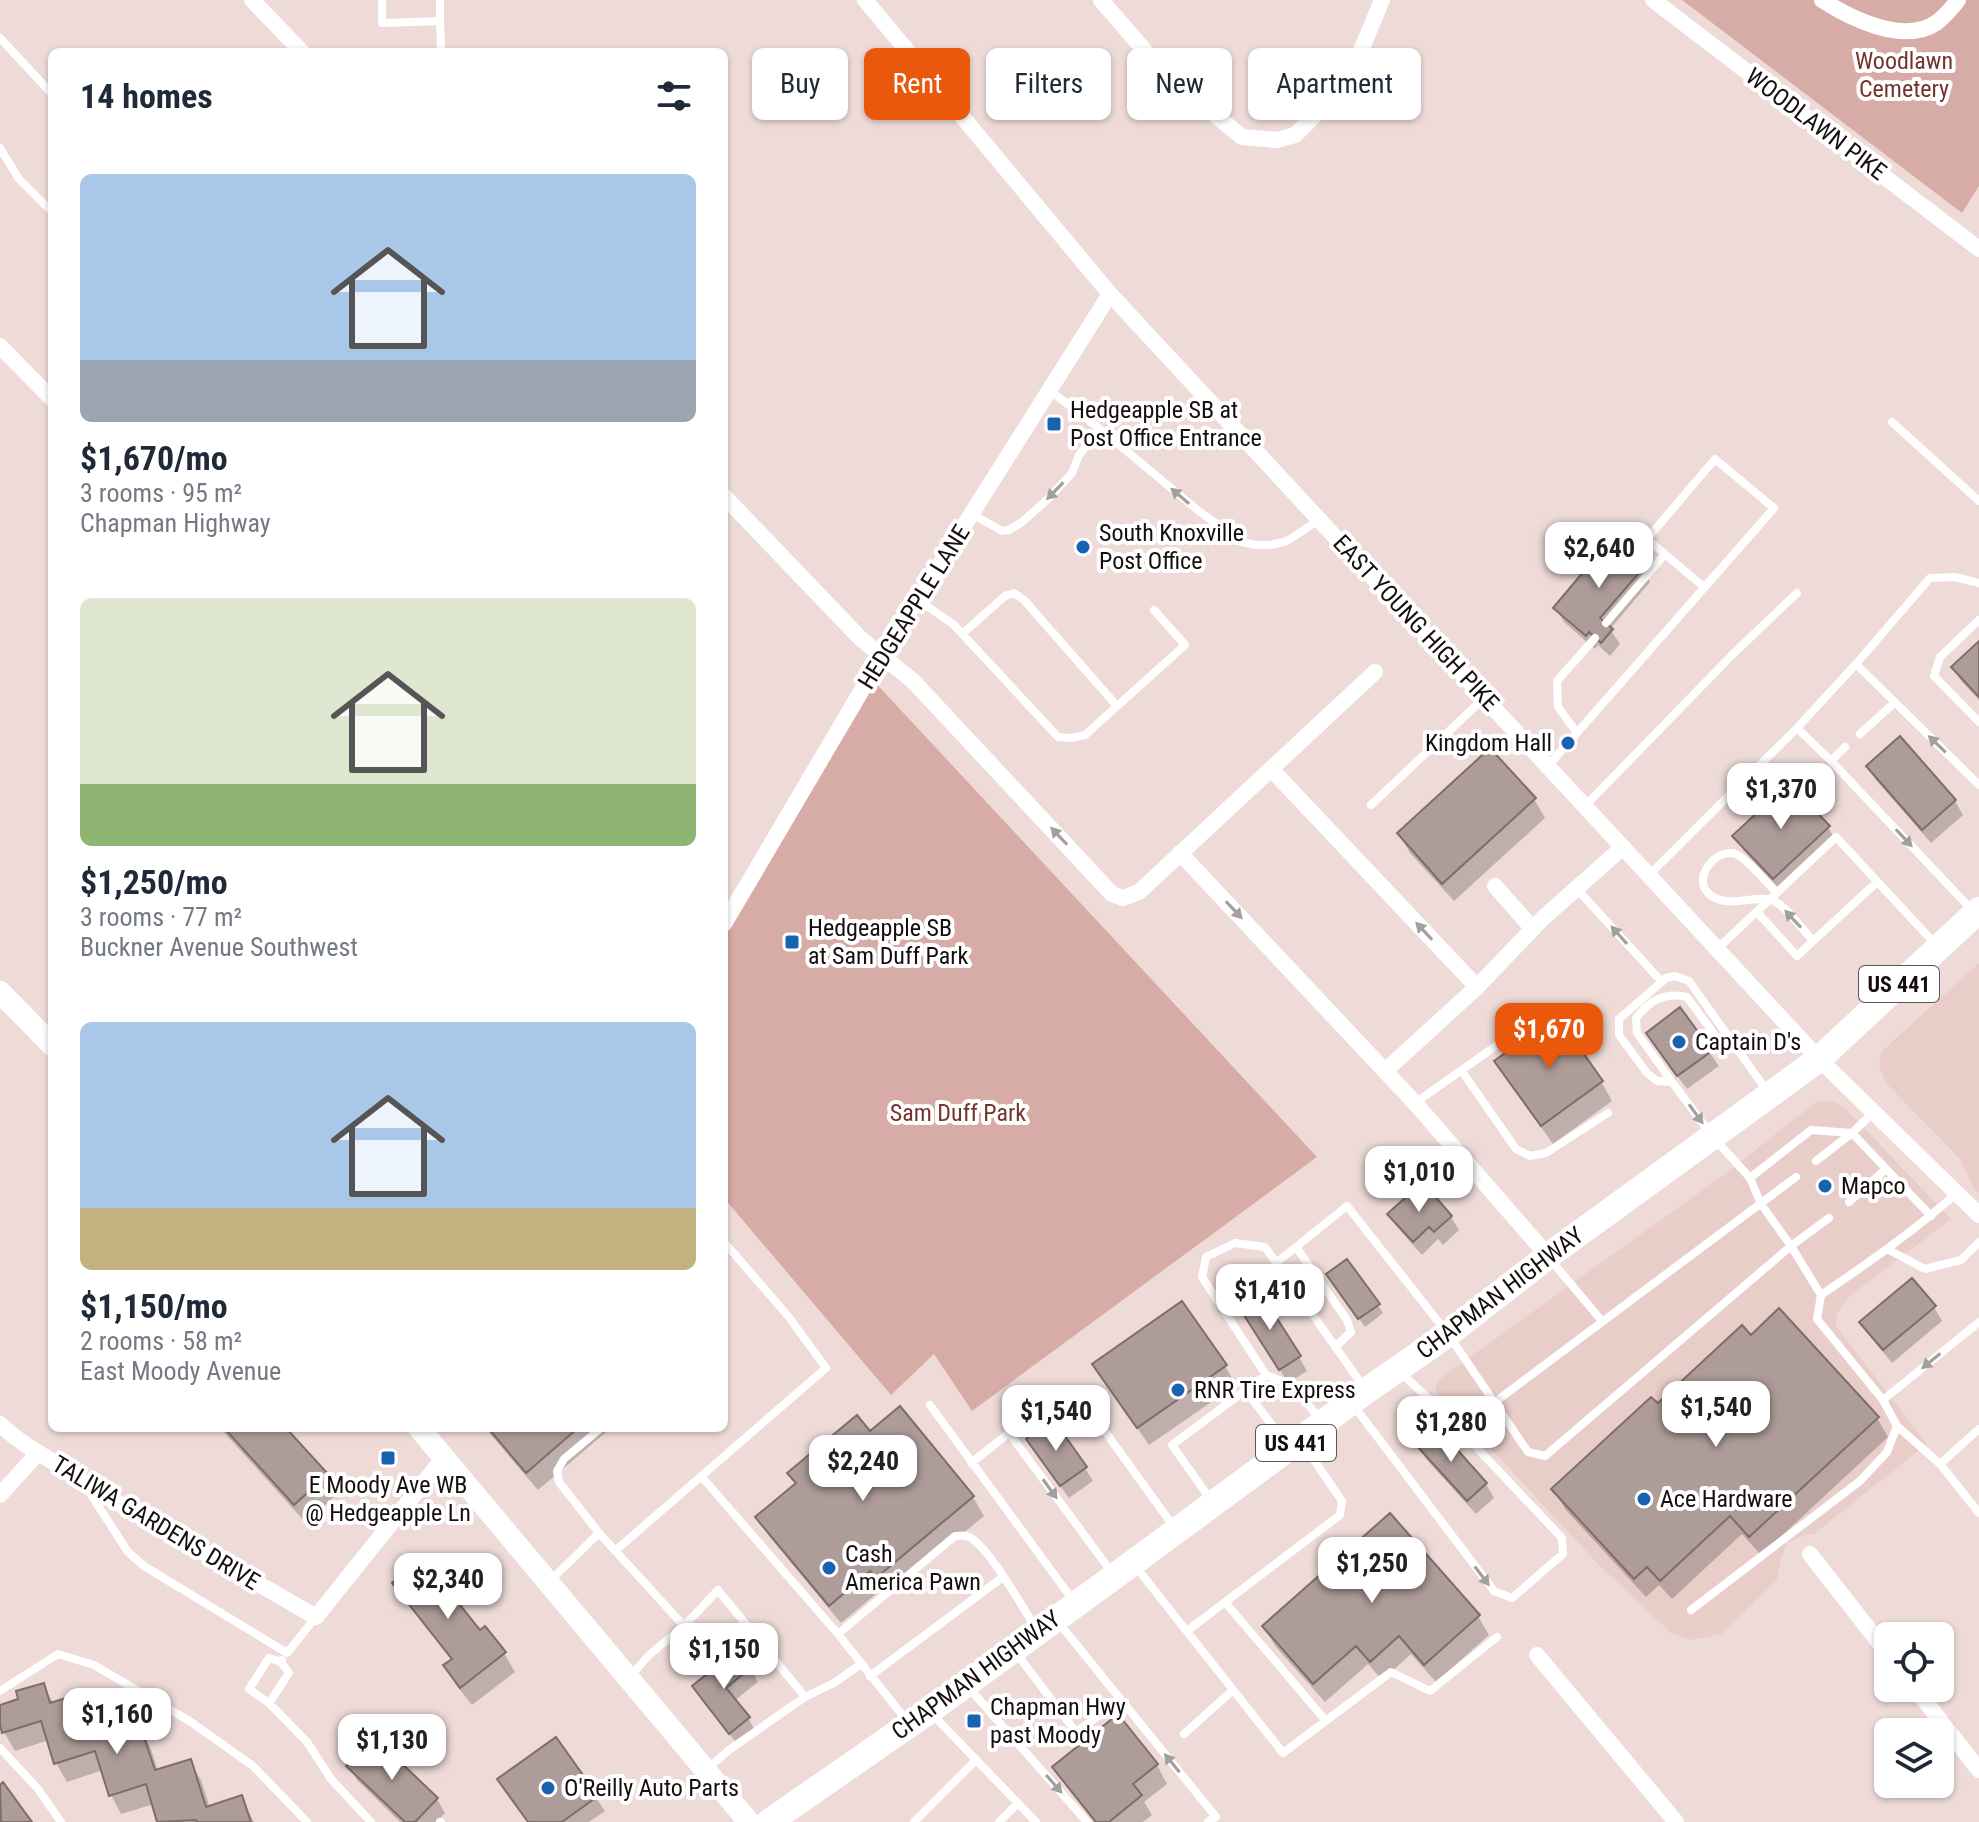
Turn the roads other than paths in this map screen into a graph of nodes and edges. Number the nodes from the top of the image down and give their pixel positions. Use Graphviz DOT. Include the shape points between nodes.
graph roads {
  1 [pos="252,0"];
  2 [pos="382,0"];
  3 [pos="440,0"];
  4 [pos="865,0"];
  5 [pos="1101,0"];
  6 [pos="1382,0"];
  7 [pos="1653,0"];
  8 [pos="1822,0"];
  9 [pos="1958,0"];
  10 [pos="440,21"];
  11 [pos="0,38"];
  12 [pos="298,48"];
  13 [pos="441,48"];
  14 [pos="48,90"];
  15 [pos="0,148"];
  16 [pos="48,208"];
  17 [pos="1979,249"];
  18 [pos="1110,294"];
  19 [pos="0,346"];
  20 [pos="1049,390"];
  21 [pos="48,395"];
  22 [pos="1892,422"];
  23 [pos="1100,429"];
  24 [pos="728,500"];
  25 [pos="1979,501"];
  26 [pos="972,514"];
  27 [pos="1319,519"];
  28 [pos="1665,554"];
  29 [pos="1979,583"];
  30 [pos="1704,587"];
  31 [pos="1797,593"];
  32 [pos="918,599"];
  33 [pos="1154,610"];
  34 [pos="1979,620"];
  35 [pos="1606,623"];
  36 [pos="962,634"];
  37 [pos="1595,638"];
  38 [pos="882,656"];
  39 [pos="1856,664"];
  40 [pos="1375,672"];
  41 [pos="1485,698"];
  42 [pos="1894,703"];
  43 [pos="1117,706"];
  44 [pos="1979,722"];
  45 [pos="1797,728"];
  46 [pos="1577,733"];
  47 [pos="1860,734"];
  48 [pos="1845,747"];
  49 [pos="1831,761"];
  50 [pos="1548,766"];
  51 [pos="1271,769"];
  52 [pos="1979,785"];
  53 [pos="1371,805"];
  54 [pos="1585,806"];
  55 [pos="1623,847"];
  56 [pos="1180,853"];
  57 [pos="1649,875"];
  58 [pos="1877,882"];
  59 [pos="1495,886"];
  60 [pos="1576,888"];
  61 [pos="1774,896"];
  62 [pos="1757,912"];
  63 [pos="1977,912"];
  64 [pos="728,917"];
  65 [pos="1533,929"];
  66 [pos="1813,941"];
  67 [pos="1938,948"];
  68 [pos="1717,949"];
  69 [pos="1662,982"];
  70 [pos="1477,987"];
  71 [pos="0,992"];
  72 [pos="1534,1019"];
  73 [pos="48,1041"];
  74 [pos="1732,1044"];
  75 [pos="1819,1059"];
  76 [pos="1461,1070"];
  77 [pos="1385,1071"];
  78 [pos="1672,1082"];
  79 [pos="1770,1095"];
  80 [pos="1415,1103"];
  81 [pos="1874,1112"];
  82 [pos="1608,1113"];
  83 [pos="1852,1133"];
  84 [pos="1713,1137"];
  85 [pos="1816,1161"];
  86 [pos="1886,1169"];
  87 [pos="1796,1177"];
  88 [pos="1750,1178"];
  89 [pos="1957,1193"];
  90 [pos="1849,1202"];
  91 [pos="1761,1204"];
  92 [pos="1977,1210"];
  93 [pos="1931,1216"];
  94 [pos="1829,1218"];
  95 [pos="1979,1242"];
  96 [pos="1791,1246"];
  97 [pos="728,1247"];
  98 [pos="1296,1247"];
  99 [pos="1887,1249"];
  100 [pos="1548,1256"];
  101 [pos="1276,1263"];
  102 [pos="1821,1295"];
  103 [pos="1602,1321"];
  104 [pos="1979,1322"];
  105 [pos="1448,1334"];
  106 [pos="1335,1347"];
  107 [pos="1397,1368"];
  108 [pos="1266,1375"];
  109 [pos="1245,1390"];
  110 [pos="1358,1396"];
  111 [pos="1883,1400"];
  112 [pos="1495,1402"];
  113 [pos="930,1405"];
  114 [pos="1323,1423"];
  115 [pos="0,1424"];
  116 [pos="1897,1426"];
  117 [pos="1979,1429"];
  118 [pos="423,1432"];
  119 [pos="596,1432"];
  120 [pos="1009,1433"];
  121 [pos="1295,1444"];
  122 [pos="38,1453"];
  123 [pos="445,1456"];
  124 [pos="971,1463"];
  125 [pos="1940,1464"];
  126 [pos="701,1476"];
  127 [pos="83,1483"];
  128 [pos="0,1495"];
  129 [pos="1213,1504"];
  130 [pos="1979,1513"];
  131 [pos="1177,1531"];
  132 [pos="599,1533"];
  133 [pos="615,1551"];
  134 [pos="1810,1554"];
  135 [pos="1124,1570"];
  136 [pos="1003,1577"];
  137 [pos="549,1583"];
  138 [pos="1225,1602"];
  139 [pos="1691,1610"];
  140 [pos="316,1617"];
  141 [pos="1056,1618"];
  142 [pos="684,1626"];
  143 [pos="1187,1631"];
  144 [pos="838,1634"];
  145 [pos="1874,1636"];
  146 [pos="1497,1637"];
  147 [pos="1013,1649"];
  148 [pos="287,1653"];
  149 [pos="1537,1655"];
  150 [pos="281,1662"];
  151 [pos="861,1664"];
  152 [pos="870,1676"];
  153 [pos="628,1679"];
  154 [pos="965,1684"];
  155 [pos="1233,1690"];
  156 [pos="0,1691"];
  157 [pos="805,1697"];
  158 [pos="1121,1700"];
  159 [pos="1926,1702"];
  160 [pos="269,1703"];
  161 [pos="919,1718"];
  162 [pos="1326,1721"];
  163 [pos="1184,1734"];
  164 [pos="0,1748"];
  165 [pos="976,1760"];
  166 [pos="705,1770"];
  167 [pos="1979,1770"];
  168 [pos="1018,1803"];
  169 [pos="61,1822"];
  170 [pos="307,1822"];
  171 [pos="371,1822"];
  172 [pos="749,1822"];
  173 [pos="769,1822"];
  174 [pos="914,1822"];
  175 [pos="999,1822"];
  176 [pos="1036,1822"];
  177 [pos="1087,1822"];
  178 [pos="1208,1822"];
  179 [pos="1676,1822"];
  1 -- 12 [label="street"];
  2 -- 10 [label="lane" via="382,23"];
  3 -- 10 [label="lane"];
  4 -- 18 [label="street, EAST YOUNG HIGH PIKE"];
  5 -- 6 [label="street" via="1164,73 1242,137 1277,140 1295,135 1348,82"];
  7 -- 17 [label="street, WOODLAWN PIKE"];
  8 -- 9 [label="street" via="1847,16 1895,31 1934,25"];
  10 -- 13 [label="lane"];
  11 -- 14 [label="lane"];
  15 -- 16 [label="lane" via="19,179"];
  18 -- 20 [label="street, HEDGEAPPLE LANE"];
  18 -- 27 [label="street, EAST YOUNG HIGH PIKE"];
  19 -- 21 [label="street"];
  20 -- 23 [label="lane"];
  20 -- 26 [label="street, HEDGEAPPLE LANE"];
  22 -- 25 [label="lane"];
  23 -- 26 [label="lane, one-way" via="1072,473 1022,522 1002,531"];
  27 -- 23 [label="lane, one-way" via="1287,541 1242,542"];
  24 -- 38 [label="street"];
  26 -- 32 [label="street, HEDGEAPPLE LANE"];
  27 -- 41 [label="street, EAST YOUNG HIGH PIKE"];
  28 -- 30 [label="lane"];
  28 -- 30 [label="lane" via="1647,539 1715,459 1774,508"];
  28 -- 35 [label="lane"];
  29 -- 39 [label="lane" via="1930,578"];
  30 -- 46 [label="lane"];
  31 -- 54 [label="lane"];
  32 -- 36 [label="lane"];
  32 -- 38 [label="street, HEDGEAPPLE LANE"];
  33 -- 43 [label="lane" via="1185,645"];
  34 -- 44 [label="lane" via="1940,657 1934,676"];
  36 -- 43 [label="lane" via="1058,737 1085,735"];
  36 -- 43 [label="lane" via="1014,593"];
  37 -- 46 [label="lane" via="1557,681 1558,707"];
  56 -- 38 [label="street, one-way" via="1139,892 1123,898 1112,894 913,681"];
  38 -- 64 [label="street, HEDGEAPPLE LANE"];
  39 -- 42 [label="lane"];
  39 -- 45 [label="lane"];
  40 -- 51 [label="street"];
  41 -- 50 [label="street, EAST YOUNG HIGH PIKE"];
  41 -- 53 [label="lane"];
  42 -- 47 [label="lane"];
  52 -- 42 [label="lane, one-way"];
  45 -- 49 [label="lane"];
  45 -- 57 [label="lane"];
  46 -- 50 [label="lane"];
  48 -- 49 [label="lane"];
  49 -- 63 [label="lane, one-way"];
  50 -- 54 [label="street, EAST YOUNG HIGH PIKE"];
  51 -- 56 [label="street"];
  70 -- 51 [label="street, one-way"];
  54 -- 55 [label="street, EAST YOUNG HIGH PIKE"];
  55 -- 57 [label="street, EAST YOUNG HIGH PIKE"];
  55 -- 60 [label="street"];
  56 -- 77 [label="street, one-way"];
  57 -- 68 [label="street, EAST YOUNG HIGH PIKE"];
  58 -- 61 [label="lane" via="1836,837"];
  58 -- 66 [label="lane"];
  58 -- 67 [label="lane"];
  59 -- 65 [label="street"];
  60 -- 65 [label="street"];
  69 -- 60 [label="lane, one-way"];
  61 -- 61 [label="lane" via="1723,901 1707,892 1705,871 1712,861 1735,853"];
  61 -- 62 [label="lane"];
  66 -- 61 [label="lane, one-way"];
  62 -- 66 [label="lane" via="1797,956"];
  62 -- 68 [label="lane"];
  63 -- 67 [label="highway, CHAPMAN HIGHWAY / US 441"];
  65 -- 70 [label="street"];
  67 -- 75 [label="highway, CHAPMAN HIGHWAY / US 441"];
  68 -- 75 [label="street, EAST YOUNG HIGH PIKE"];
  69 -- 74 [label="lane" via="1675,976 1689,981"];
  69 -- 78 [label="lane" via="1619,1019 1618,1026 1647,1073 1657,1081"];
  70 -- 77 [label="street"];
  71 -- 73 [label="main road"];
  72 -- 76 [label="lane"];
  74 -- 78 [label="lane" via="1717,1038 1687,997 1676,994 1647,1005 1636,1018 1637,1033"];
  74 -- 79 [label="lane"];
  75 -- 79 [label="highway, CHAPMAN HIGHWAY / US 441"];
  75 -- 81 [label="street, EAST YOUNG HIGH PIKE"];
  76 -- 80 [label="lane"];
  76 -- 82 [label="lane" via="1516,1149 1530,1156 1546,1153"];
  77 -- 80 [label="street"];
  78 -- 84 [label="lane, one-way"];
  79 -- 84 [label="highway, CHAPMAN HIGHWAY / US 441"];
  80 -- 100 [label="street"];
  81 -- 83 [label="lane"];
  81 -- 89 [label="street, EAST YOUNG HIGH PIKE"];
  83 -- 85 [label="lane"];
  83 -- 86 [label="lane"];
  83 -- 88 [label="lane" via="1811,1130"];
  84 -- 88 [label="lane"];
  84 -- 100 [label="highway, CHAPMAN HIGHWAY / US 441"];
  86 -- 90 [label="lane"];
  86 -- 93 [label="lane"];
  87 -- 91 [label="lane"];
  88 -- 91 [label="lane"];
  89 -- 92 [label="street, EAST YOUNG HIGH PIKE"];
  89 -- 93 [label="lane"];
  91 -- 96 [label="lane"];
  91 -- 103 [label="lane"];
  93 -- 99 [label="lane"];
  94 -- 96 [label="lane"];
  95 -- 99 [label="lane" via="1961,1260 1925,1269"];
  96 -- 102 [label="lane"];
  96 -- 112 [label="lane" via="1545,1456 1528,1452"];
  97 -- 126 [label="lane" via="826,1368"];
  98 -- 101 [label="lane"];
  98 -- 105 [label="lane" via="1347,1206"];
  98 -- 106 [label="lane" via="1347,1320 1351,1332"];
  99 -- 102 [label="lane"];
  100 -- 103 [label="lane"];
  100 -- 105 [label="highway, CHAPMAN HIGHWAY / US 441"];
  101 -- 106 [label="lane"];
  101 -- 108 [label="lane" via="1265,1247 1235,1243 1206,1257 1202,1277"];
  102 -- 111 [label="lane" via="1817,1319"];
  103 -- 112 [label="lane"];
  104 -- 111 [label="lane, one-way"];
  105 -- 107 [label="highway, CHAPMAN HIGHWAY / US 441"];
  105 -- 112 [label="lane"];
  106 -- 110 [label="lane"];
  107 -- 110 [label="highway, CHAPMAN HIGHWAY / US 441"];
  110 -- 107 [label="lane, one-way" via="1494,1591 1512,1598 1563,1554 1562,1538"];
  108 -- 109 [label="lane"];
  108 -- 114 [label="lane" via="1292,1385"];
  109 -- 121 [label="lane"];
  109 -- 129 [label="lane" via="1172,1445"];
  110 -- 114 [label="highway, CHAPMAN HIGHWAY / US 441"];
  111 -- 116 [label="lane"];
  113 -- 124 [label="lane"];
  114 -- 121 [label="highway, CHAPMAN HIGHWAY / US 441"];
  115 -- 122 [label="street, TALIWA GARDENS DRIVE"];
  116 -- 125 [label="lane"];
  116 -- 139 [label="lane" via="1887,1452 1860,1481"];
  117 -- 125 [label="lane"];
  118 -- 123 [label="main road"];
  119 -- 132 [label="lane" via="557,1471 559,1482"];
  120 -- 124 [label="lane"];
  120 -- 131 [label="lane" via="1014,1417 1050,1390 1075,1390"];
  120 -- 135 [label="lane, one-way"];
  121 -- 129 [label="highway, CHAPMAN HIGHWAY / US 441"];
  121 -- 138 [label="lane" via="1342,1501 1340,1515"];
  122 -- 127 [label="street, TALIWA GARDENS DRIVE"];
  122 -- 128 [label="street"];
  123 -- 137 [label="main road"];
  123 -- 140 [label="street"];
  124 -- 141 [label="lane"];
  125 -- 130 [label="lane"];
  126 -- 133 [label="lane"];
  126 -- 144 [label="lane"];
  127 -- 140 [label="street, TALIWA GARDENS DRIVE"];
  127 -- 148 [label="lane" via="128,1552 144,1566"];
  129 -- 131 [label="highway, CHAPMAN HIGHWAY / US 441"];
  131 -- 135 [label="highway, CHAPMAN HIGHWAY / US 441"];
  132 -- 133 [label="lane"];
  132 -- 137 [label="lane"];
  133 -- 142 [label="lane"];
  134 -- 145 [label="street"];
  135 -- 141 [label="highway, CHAPMAN HIGHWAY / US 441"];
  135 -- 143 [label="lane"];
  136 -- 141 [label="lane"];
  136 -- 144 [label="lane" via="971,1538 955,1536"];
  136 -- 152 [label="lane"];
  137 -- 153 [label="main road"];
  138 -- 143 [label="lane"];
  138 -- 162 [label="lane"];
  140 -- 148 [label="lane"];
  141 -- 147 [label="highway, CHAPMAN HIGHWAY / US 441"];
  141 -- 158 [label="lane"];
  142 -- 153 [label="lane"];
  142 -- 157 [label="lane" via="718,1590"];
  143 -- 155 [label="lane"];
  144 -- 151 [label="lane"];
  146 -- 162 [label="lane" via="1430,1691 1391,1672"];
  147 -- 154 [label="highway, CHAPMAN HIGHWAY / US 441"];
  147 -- 158 [label="lane" via="1076,1732"];
  148 -- 150 [label="lane"];
  149 -- 179 [label="street"];
  150 -- 160 [label="lane" via="289,1673"];
  150 -- 160 [label="lane" via="269,1658 249,1689"];
  151 -- 152 [label="lane"];
  151 -- 157 [label="lane"];
  152 -- 161 [label="lane"];
  153 -- 166 [label="main road"];
  154 -- 161 [label="highway, CHAPMAN HIGHWAY / US 441"];
  154 -- 177 [label="lane, one-way"];
  155 -- 162 [label="lane" via="1283,1753"];
  155 -- 163 [label="lane"];
  156 -- 170 [label="lane" via="58,1654 94,1665 253,1766"];
  157 -- 166 [label="lane"];
  178 -- 158 [label="lane, one-way" via="1216,1817"];
  159 -- 167 [label="street"];
  160 -- 171 [label="lane"];
  161 -- 165 [label="lane"];
  161 -- 173 [label="highway, CHAPMAN HIGHWAY / US 441"];
  164 -- 169 [label="lane"];
  165 -- 168 [label="lane"];
  165 -- 174 [label="lane"];
  166 -- 172 [label="main road"];
  168 -- 175 [label="lane"];
  168 -- 176 [label="lane"];
}
